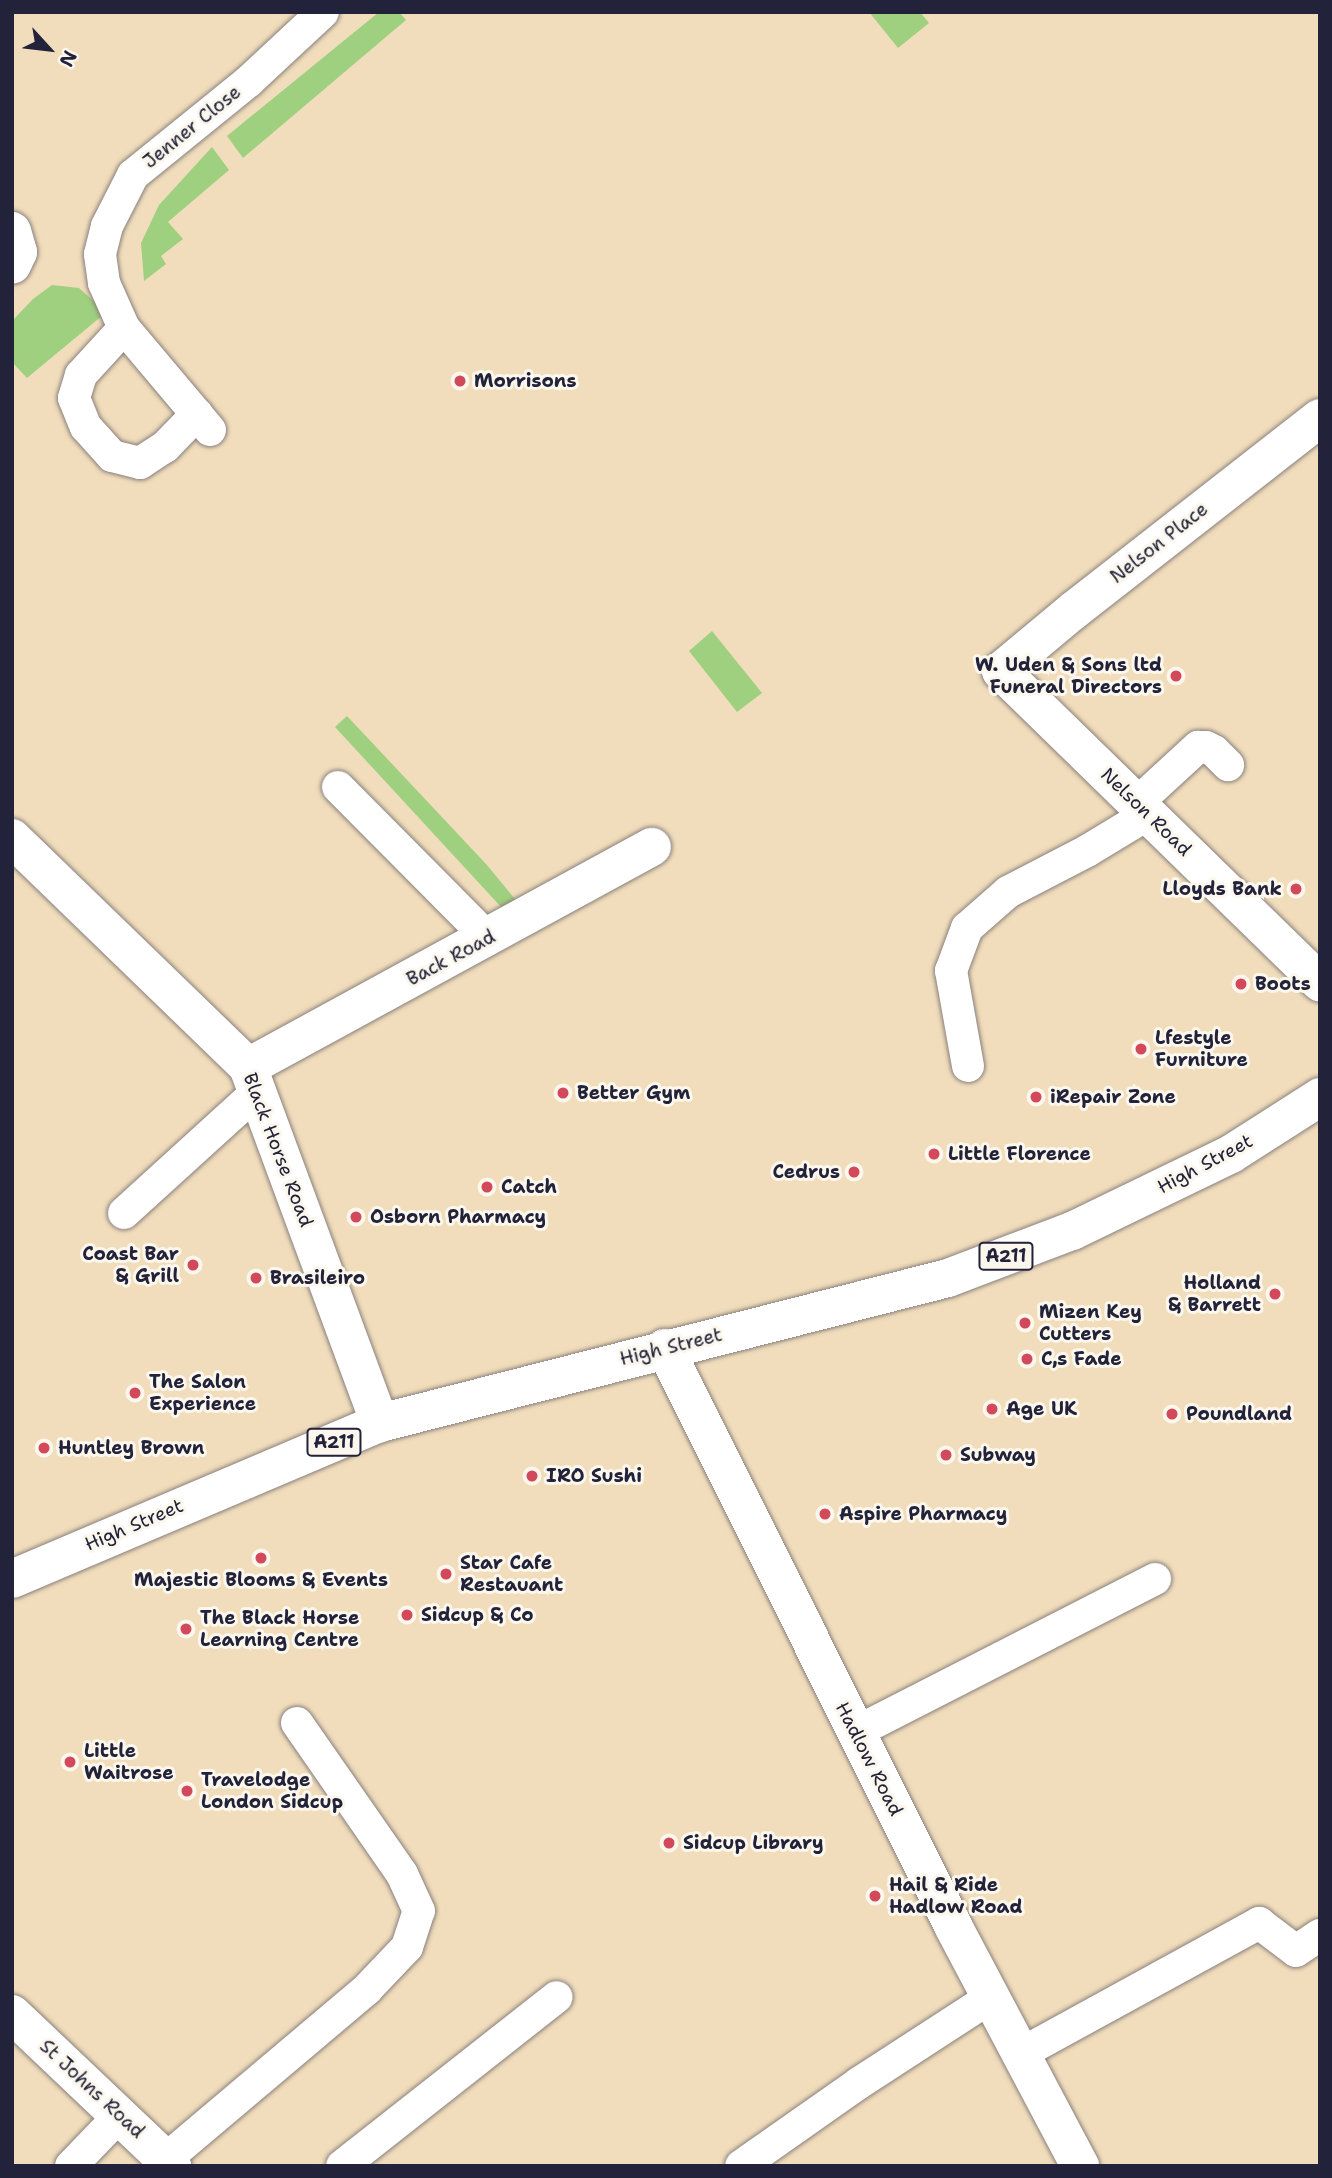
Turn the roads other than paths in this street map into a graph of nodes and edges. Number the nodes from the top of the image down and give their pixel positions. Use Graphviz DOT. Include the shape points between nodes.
graph roads {
  1 [pos="323,12"];
  2 [pos="12,231"];
  3 [pos="12,265"];
  4 [pos="119,317"];
  5 [pos="1320,418"];
  6 [pos="1001,671"];
  7 [pos="1228,765"];
  8 [pos="338,787"];
  9 [pos="1143,808"];
  10 [pos="12,838"];
  11 [pos="652,846"];
  12 [pos="488,938"];
  13 [pos="1320,982"];
  14 [pos="968,1066"];
  15 [pos="252,1079"];
  16 [pos="1320,1097"];
  17 [pos="124,1213"];
  18 [pos="665,1348"];
  19 [pos="380,1423"];
  20 [pos="14,1575"];
  21 [pos="1155,1579"];
  22 [pos="297,1723"];
  23 [pos="856,1732"];
  24 [pos="1320,1936"];
  25 [pos="557,1997"];
  26 [pos="990,1998"];
  27 [pos="12,2014"];
  28 [pos="1020,2054"];
  29 [pos="120,2115"];
  30 [pos="169,2162"];
  31 [pos="71,2166"];
  32 [pos="342,2166"];
  33 [pos="740,2166"];
  34 [pos="1080,2166"];
  1 -- 4 [label="lane, Jenner Close" via="249,81 133,175 112,215 100,254 104,283"];
  2 -- 3 [label="street" via="18,252"];
  4 -- 4 [label="lane" via="204,422 140,463 112,456 86,427 74,398 80,374"];
  5 -- 6 [label="street, Nelson Place"];
  6 -- 9 [label="street, Nelson Road"];
  7 -- 9 [label="lane" via="1214,751 1198,747"];
  8 -- 12 [label="lane"];
  9 -- 13 [label="street, Nelson Road"];
  9 -- 14 [label="lane" via="1087,851 1008,892 967,928 951,971"];
  10 -- 15 [label="street, Black Horse Road"];
  11 -- 12 [label="street, Back Road"];
  12 -- 15 [label="street, Back Road"];
  15 -- 17 [label="lane"];
  15 -- 19 [label="street, Black Horse Road"];
  16 -- 18 [label="street, High Street / A211" via="1231,1154 1072,1231 948,1278"];
  18 -- 19 [label="street, High Street / A211"];
  18 -- 23 [label="street, Hadlow Road"];
  19 -- 20 [label="street, High Street / A211"];
  21 -- 23 [label="lane"];
  22 -- 30 [label="lane" via="402,1874 419,1911 407,1947 367,1989"];
  23 -- 26 [label="street, Hadlow Road"];
  24 -- 28 [label="lane" via="1296,1951 1259,1923"];
  25 -- 32 [label="lane"];
  26 -- 28 [label="street, Hadlow Road"];
  26 -- 33 [label="lane"];
  27 -- 29 [label="street, St Johns Road"];
  28 -- 34 [label="street, Hadlow Road"];
  29 -- 30 [label="street, St Johns Road"];
  29 -- 31 [label="lane"];
}
